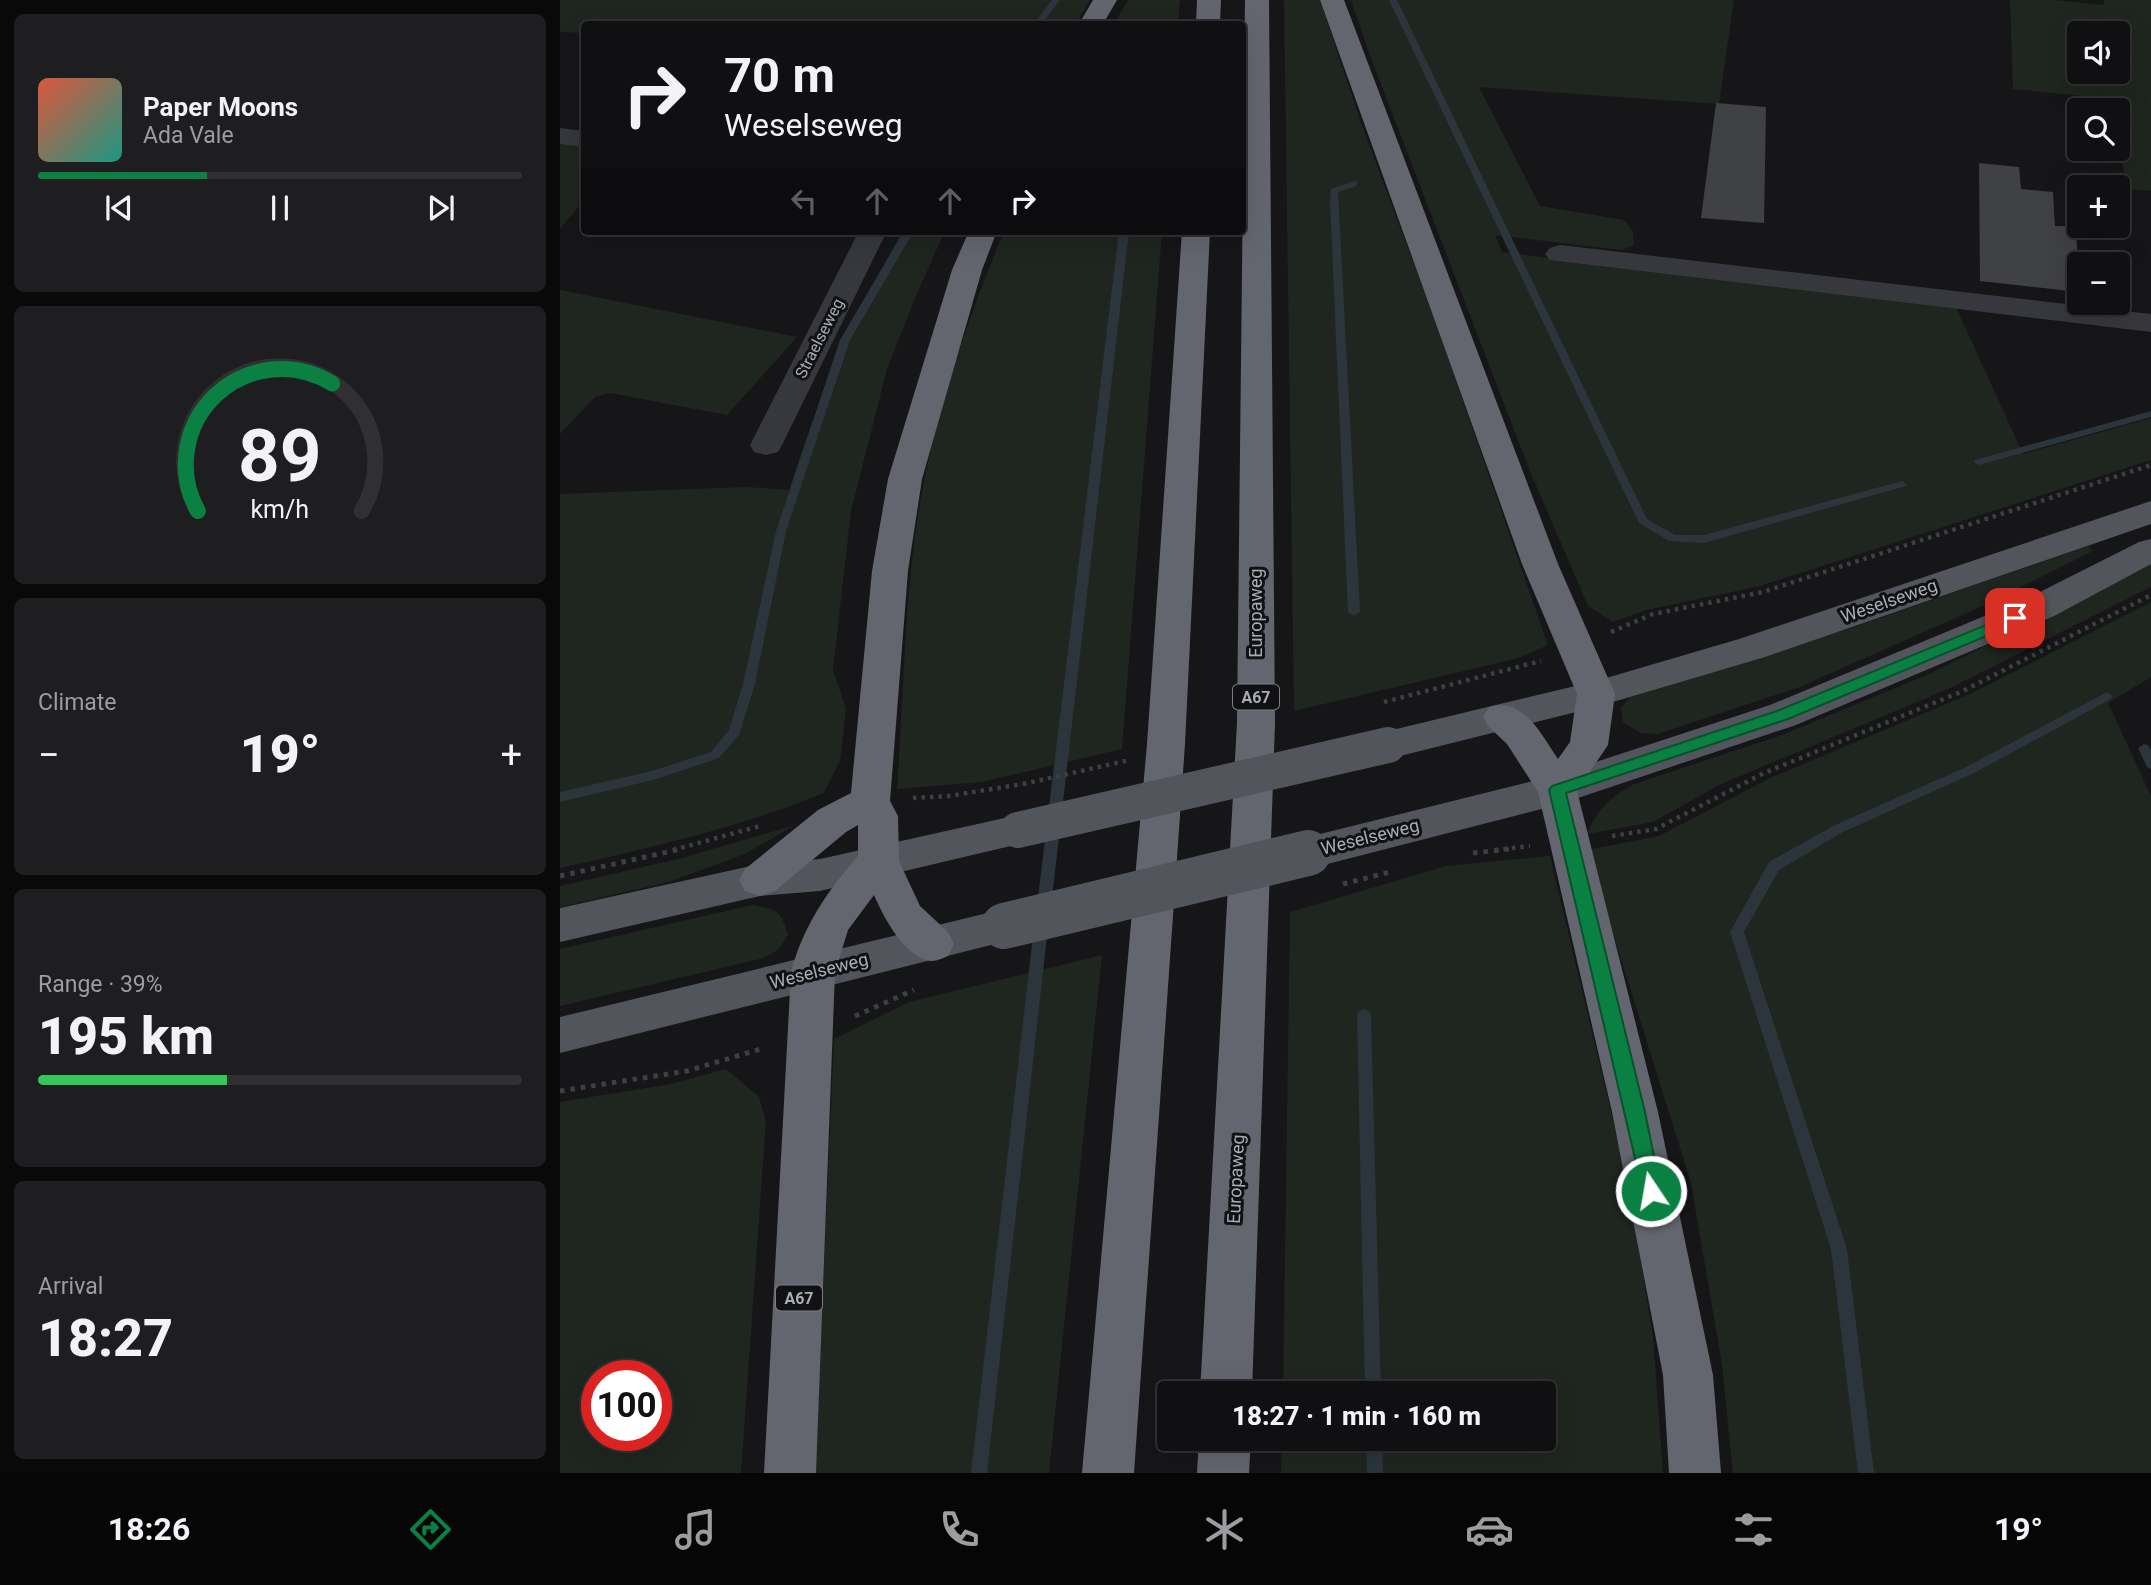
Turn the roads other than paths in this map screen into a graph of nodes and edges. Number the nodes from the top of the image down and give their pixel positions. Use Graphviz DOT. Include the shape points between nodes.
graph roads {
  1 [pos="1105,0"];
  2 [pos="1209,0"];
  3 [pos="1257,0"];
  4 [pos="1332,0"];
  5 [pos="1093,21"];
  6 [pos="1208,21"];
  7 [pos="560,136"];
  8 [pos="581,139"];
  9 [pos="871,235"];
  10 [pos="981,235"];
  11 [pos="1196,235"];
  12 [pos="1559,254"];
  13 [pos="2151,323"];
  14 [pos="766,445"];
  15 [pos="2151,512"];
  16 [pos="2151,550"];
  17 [pos="1596,694"];
  18 [pos="1502,717"];
  19 [pos="1557,790"];
  20 [pos="870,801"];
  21 [pos="879,861"];
  22 [pos="760,880"];
  23 [pos="560,925"];
  24 [pos="933,944"];
  25 [pos="813,972"];
  26 [pos="560,1035"];
  27 [pos="1228,1381"];
  28 [pos="1224,1451"];
  29 [pos="790,1473"];
  30 [pos="1108,1473"];
  31 [pos="1223,1473"];
  32 [pos="1695,1473"];
  1 -- 5 [label="highway"];
  2 -- 6 [label="highway"];
  3 -- 27 [label="highway, Europaweg / A67" via="1256,723"];
  4 -- 17 [label="highway" via="1540,564"];
  7 -- 8 [label="street"];
  9 -- 14 [label="street, Straelseweg"];
  10 -- 20 [label="highway" via="963,282 905,479 881,650"];
  11 -- 30 [label="highway" via="1166,744"];
  12 -- 13 [label="street"];
  15 -- 17 [label="main road, Weselseweg" via="1752,648"];
  16 -- 19 [label="main road, Weselseweg" via="2041,607 1783,715"];
  17 -- 18 [label="main road, Weselseweg"];
  17 -- 19 [label="highway" via="1589,745"];
  18 -- 19 [label="highway" via="1521,734"];
  18 -- 21 [label="main road, Weselseweg, bridge"];
  19 -- 24 [label="main road, Weselseweg, bridge"];
  19 -- 32 [label="highway" via="1635,1112 1688,1375"];
  20 -- 21 [label="highway" via="878,816"];
  20 -- 22 [label="highway" via="832,821"];
  21 -- 22 [label="main road, Weselseweg" via="820,875"];
  21 -- 24 [label="highway" via="904,916"];
  21 -- 25 [label="highway, A67" via="844,900 819,945"];
  22 -- 23 [label="main road, Weselseweg"];
  24 -- 25 [label="main road, Weselseweg"];
  25 -- 26 [label="main road, Weselseweg"];
  25 -- 29 [label="highway, A67"];
  28 -- 31 [label="highway"];
}
